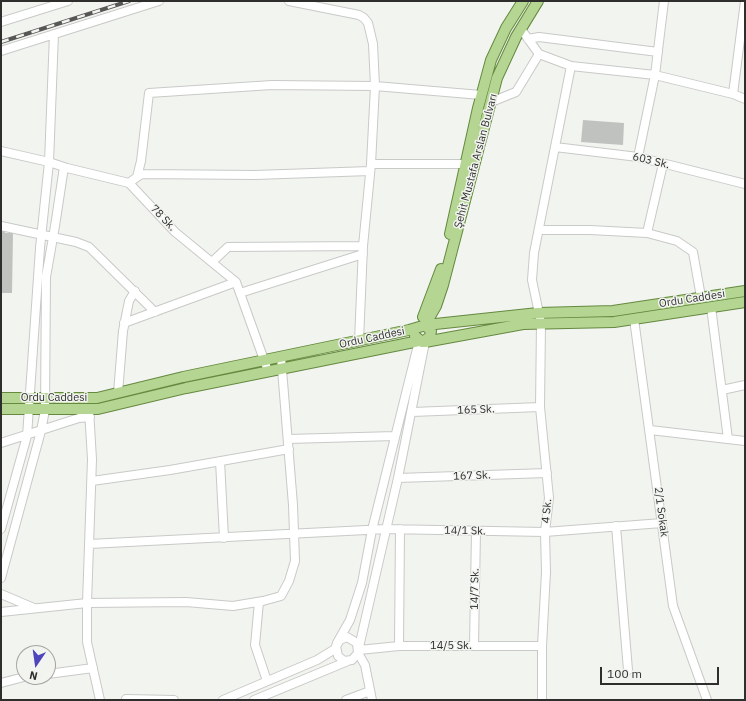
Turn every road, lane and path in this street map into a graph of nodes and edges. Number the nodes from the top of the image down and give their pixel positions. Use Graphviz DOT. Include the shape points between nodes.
graph roads {
  1 [pos="68,1"];
  2 [pos="159,1"];
  3 [pos="289,1"];
  4 [pos="523,1"];
  5 [pos="538,1"];
  6 [pos="664,1"];
  7 [pos="745,1"];
  8 [pos="1,22"];
  9 [pos="521,29"];
  10 [pos="54,34"];
  11 [pos="528,39"];
  12 [pos="1,51"];
  13 [pos="658,52"];
  14 [pos="539,54"];
  15 [pos="571,66"];
  16 [pos="655,76"];
  17 [pos="376,86"];
  18 [pos="733,94"];
  19 [pos="481,95"];
  20 [pos="745,99"];
  21 [pos="491,102"];
  22 [pos="555,147"];
  23 [pos="1,151"];
  24 [pos="638,157"];
  25 [pos="49,162"];
  26 [pos="466,164"];
  27 [pos="663,164"];
  28 [pos="64,167"];
  29 [pos="371,168"];
  30 [pos="137,177"];
  31 [pos="129,184"];
  32 [pos="745,184"];
  33 [pos="1,226"];
  34 [pos="539,230"];
  35 [pos="647,233"];
  36 [pos="42,234"];
  37 [pos="53,237"];
  38 [pos="363,250"];
  39 [pos="212,262"];
  40 [pos="236,282"];
  41 [pos="135,291"];
  42 [pos="745,291"];
  43 [pos="240,293"];
  44 [pos="705,297"];
  45 [pos="745,302"];
  46 [pos="707,308"];
  47 [pos="632,309"];
  48 [pos="156,312"];
  49 [pos="538,313"];
  50 [pos="634,319"];
  51 [pos="124,323"];
  52 [pos="541,323"];
  53 [pos="420,327"];
  54 [pos="358,341"];
  55 [pos="422,341"];
  56 [pos="281,357"];
  57 [pos="266,360"];
  58 [pos="283,368"];
  59 [pos="268,371"];
  60 [pos="745,385"];
  61 [pos="722,390"];
  62 [pos="118,393"];
  63 [pos="1,398"];
  64 [pos="29,398"];
  65 [pos="44,398"];
  66 [pos="540,407"];
  67 [pos="1,409"];
  68 [pos="28,409"];
  69 [pos="44,410"];
  70 [pos="412,412"];
  71 [pos="90,413"];
  72 [pos="650,430"];
  73 [pos="41,431"];
  74 [pos="27,436"];
  75 [pos="395,436"];
  76 [pos="288,439"];
  77 [pos="728,439"];
  78 [pos="745,441"];
  79 [pos="1,443"];
  80 [pos="289,449"];
  81 [pos="220,461"];
  82 [pos="547,473"];
  83 [pos="398,478"];
  84 [pos="92,481"];
  85 [pos="662,523"];
  86 [pos="616,526"];
  87 [pos="1,528"];
  88 [pos="386,529"];
  89 [pos="400,529"];
  90 [pos="372,530"];
  91 [pos="476,531"];
  92 [pos="545,532"];
  93 [pos="294,534"];
  94 [pos="224,538"];
  95 [pos="89,544"];
  96 [pos="1,578"];
  97 [pos="1,594"];
  98 [pos="259,602"];
  99 [pos="87,603"];
  100 [pos="35,608"];
  101 [pos="1,612"];
  102 [pos="336,646"];
  103 [pos="399,646"];
  104 [pos="474,646"];
  105 [pos="542,646"];
  106 [pos="359,650"];
  107 [pos="348,661"];
  108 [pos="93,668"];
  109 [pos="628,670"];
  110 [pos="56,673"];
  111 [pos="1,677"];
  112 [pos="16,679"];
  113 [pos="12,680"];
  114 [pos="267,681"];
  115 [pos="1,683"];
  116 [pos="370,691"];
  117 [pos="126,699"];
  118 [pos="100,700"];
  119 [pos="174,700"];
  120 [pos="223,700"];
  121 [pos="254,700"];
  122 [pos="346,700"];
  123 [pos="372,700"];
  124 [pos="542,700"];
  125 [pos="707,700"];
  1 -- 8 [label="street"];
  2 -- 10 [label="street"];
  3 -- 17 [label="street" via="364,18 373,44"];
  4 -- 19 [label="main road, Şehit Mustafa Arslan Bulvarı" via="506,28 491,60"];
  5 -- 9 [label="main road, Şehit Mustafa Arslan Bulvarı"];
  6 -- 13 [label="street"];
  7 -- 18 [label="street"];
  9 -- 11 [label="street"];
  9 -- 21 [label="main road, Şehit Mustafa Arslan Bulvarı" via="497,78"];
  10 -- 12 [label="street"];
  10 -- 25 [label="street"];
  11 -- 13 [label="street" via="539,37"];
  11 -- 14 [label="street"];
  13 -- 16 [label="street"];
  14 -- 15 [label="street"];
  14 -- 21 [label="street" via="516,92"];
  15 -- 16 [label="street"];
  15 -- 22 [label="street, 4 Sk."];
  16 -- 18 [label="street"];
  16 -- 24 [label="street"];
  17 -- 19 [label="street"];
  17 -- 29 [label="street"];
  17 -- 30 [label="street" via="272,85 149,93"];
  18 -- 20 [label="street"];
  19 -- 26 [label="main road, Şehit Mustafa Arslan Bulvarı"];
  21 -- 53 [label="main road, Şehit Mustafa Arslan Bulvarı" via="443,285 436,306"];
  22 -- 24 [label="street, 603 Sk."];
  22 -- 34 [label="street, 4 Sk."];
  23 -- 25 [label="street"];
  24 -- 27 [label="street, 603 Sk."];
  25 -- 28 [label="street"];
  25 -- 36 [label="street"];
  26 -- 29 [label="street"];
  26 -- 53 [label="main road, Şehit Mustafa Arslan Bulvarı" via="444,260"];
  27 -- 32 [label="street, 603 Sk."];
  27 -- 35 [label="street"];
  28 -- 31 [label="street"];
  28 -- 37 [label="street"];
  29 -- 30 [label="street" via="255,175 142,174"];
  29 -- 38 [label="street"];
  30 -- 31 [label="street"];
  31 -- 39 [label="street, 78 Sk." via="175,232"];
  33 -- 36 [label="street"];
  34 -- 35 [label="street"];
  34 -- 49 [label="street, 4 Sk." via="532,280"];
  35 -- 44 [label="street" via="677,241 692,252"];
  36 -- 37 [label="street"];
  36 -- 64 [label="street"];
  37 -- 41 [label="street" via="90,247"];
  37 -- 65 [label="street" via="46,277"];
  38 -- 39 [label="street" via="228,247"];
  38 -- 43 [label="street"];
  38 -- 54 [label="street"];
  39 -- 40 [label="street, 78 Sk."];
  40 -- 43 [label="street"];
  40 -- 48 [label="street"];
  41 -- 48 [label="street"];
  41 -- 51 [label="street" via="129,300"];
  42 -- 44 [label="main road, Ordu Caddesi"];
  43 -- 57 [label="street"];
  44 -- 46 [label="main road"];
  44 -- 47 [label="main road, Ordu Caddesi"];
  45 -- 46 [label="main road, Ordu Caddesi"];
  46 -- 50 [label="main road, Ordu Caddesi"];
  46 -- 61 [label="street"];
  47 -- 49 [label="main road, Ordu Caddesi"];
  47 -- 50 [label="main road"];
  48 -- 51 [label="street"];
  49 -- 52 [label="street, 4 Sk."];
  49 -- 53 [label="main road, Ordu Caddesi"];
  50 -- 52 [label="main road, Ordu Caddesi" via="614,322"];
  50 -- 72 [label="street, 2/1 Sokak"];
  51 -- 62 [label="street"];
  52 -- 55 [label="main road, Ordu Caddesi"];
  52 -- 66 [label="street, 4 Sk."];
  53 -- 54 [label="main road, Ordu Caddesi"];
  53 -- 55 [label="main road" via="414,334"];
  53 -- 55 [label="main road" via="429,328 431,334"];
  54 -- 56 [label="main road, Ordu Caddesi"];
  55 -- 58 [label="main road, Ordu Caddesi"];
  55 -- 70 [label="street"];
  55 -- 75 [label="street"];
  56 -- 57 [label="main road, Ordu Caddesi"];
  56 -- 58 [label="street"];
  57 -- 59 [label="street"];
  57 -- 62 [label="main road, Ordu Caddesi"];
  58 -- 59 [label="main road, Ordu Caddesi"];
  58 -- 76 [label="street"];
  59 -- 71 [label="main road, Ordu Caddesi" via="186,388"];
  60 -- 61 [label="street"];
  61 -- 77 [label="street"];
  62 -- 65 [label="main road, Ordu Caddesi" via="97,398"];
  63 -- 64 [label="main road, Ordu Caddesi"];
  64 -- 65 [label="main road, Ordu Caddesi"];
  64 -- 68 [label="street"];
  65 -- 69 [label="street"];
  66 -- 70 [label="street, 165 Sk."];
  66 -- 82 [label="street, 4 Sk."];
  67 -- 68 [label="main road, Ordu Caddesi"];
  68 -- 69 [label="main road, Ordu Caddesi"];
  68 -- 74 [label="street"];
  69 -- 71 [label="main road, Ordu Caddesi"];
  69 -- 73 [label="street"];
  70 -- 83 [label="street"];
  71 -- 73 [label="street"];
  71 -- 84 [label="street"];
  72 -- 77 [label="street"];
  72 -- 85 [label="street, 2/1 Sokak"];
  73 -- 74 [label="street"];
  73 -- 96 [label="street"];
  74 -- 79 [label="street"];
  74 -- 87 [label="street"];
  75 -- 76 [label="street"];
  75 -- 90 [label="street"];
  76 -- 80 [label="street"];
  77 -- 78 [label="street"];
  80 -- 81 [label="street"];
  80 -- 93 [label="street"];
  81 -- 84 [label="street"];
  81 -- 94 [label="street"];
  82 -- 83 [label="street, 167 Sk."];
  82 -- 92 [label="street, 4 Sk." via="549,498"];
  83 -- 88 [label="street"];
  84 -- 95 [label="street"];
  85 -- 86 [label="street, 14/1 Sk."];
  85 -- 125 [label="street, 2/1 Sokak" via="673,606"];
  86 -- 92 [label="street, 14/1 Sk."];
  86 -- 109 [label="street"];
  88 -- 89 [label="street, 14/1 Sk."];
  88 -- 90 [label="street, 14/1 Sk."];
  88 -- 106 [label="street"];
  89 -- 91 [label="street, 14/1 Sk."];
  89 -- 103 [label="street"];
  90 -- 93 [label="street, 14/1 Sk."];
  90 -- 102 [label="street" via="360,590 350,620"];
  91 -- 92 [label="street, 14/1 Sk."];
  91 -- 104 [label="street, 14/7 Sk."];
  92 -- 105 [label="street, 4 Sk." via="546,572"];
  93 -- 94 [label="street, 14/1 Sk."];
  93 -- 98 [label="street" via="295,561 289,581 281,596"];
  94 -- 95 [label="street, 14/1 Sk."];
  95 -- 99 [label="street"];
  97 -- 100 [label="street"];
  98 -- 99 [label="street" via="233,606 186,602"];
  98 -- 114 [label="street" via="255,645"];
  99 -- 100 [label="street"];
  99 -- 108 [label="street" via="87,642"];
  100 -- 101 [label="street"];
  102 -- 106 [label="street" via="343,638 351,638"];
  102 -- 107 [label="street" via="338,656"];
  102 -- 114 [label="street" via="317,660"];
  103 -- 104 [label="street, 14/5 Sk."];
  103 -- 106 [label="street, 14/5 Sk."];
  104 -- 105 [label="street, 14/5 Sk."];
  105 -- 124 [label="street, 4 Sk."];
  106 -- 107 [label="street" via="354,659"];
  106 -- 116 [label="street"];
  107 -- 121 [label="street"];
  108 -- 110 [label="street"];
  108 -- 118 [label="street"];
  111 -- 113 [label="street"];
  112 -- 113 [label="street"];
  113 -- 115 [label="street"];
  114 -- 120 [label="street"];
  116 -- 122 [label="street"];
  116 -- 123 [label="street"];
  117 -- 119 [label="street"];
}
